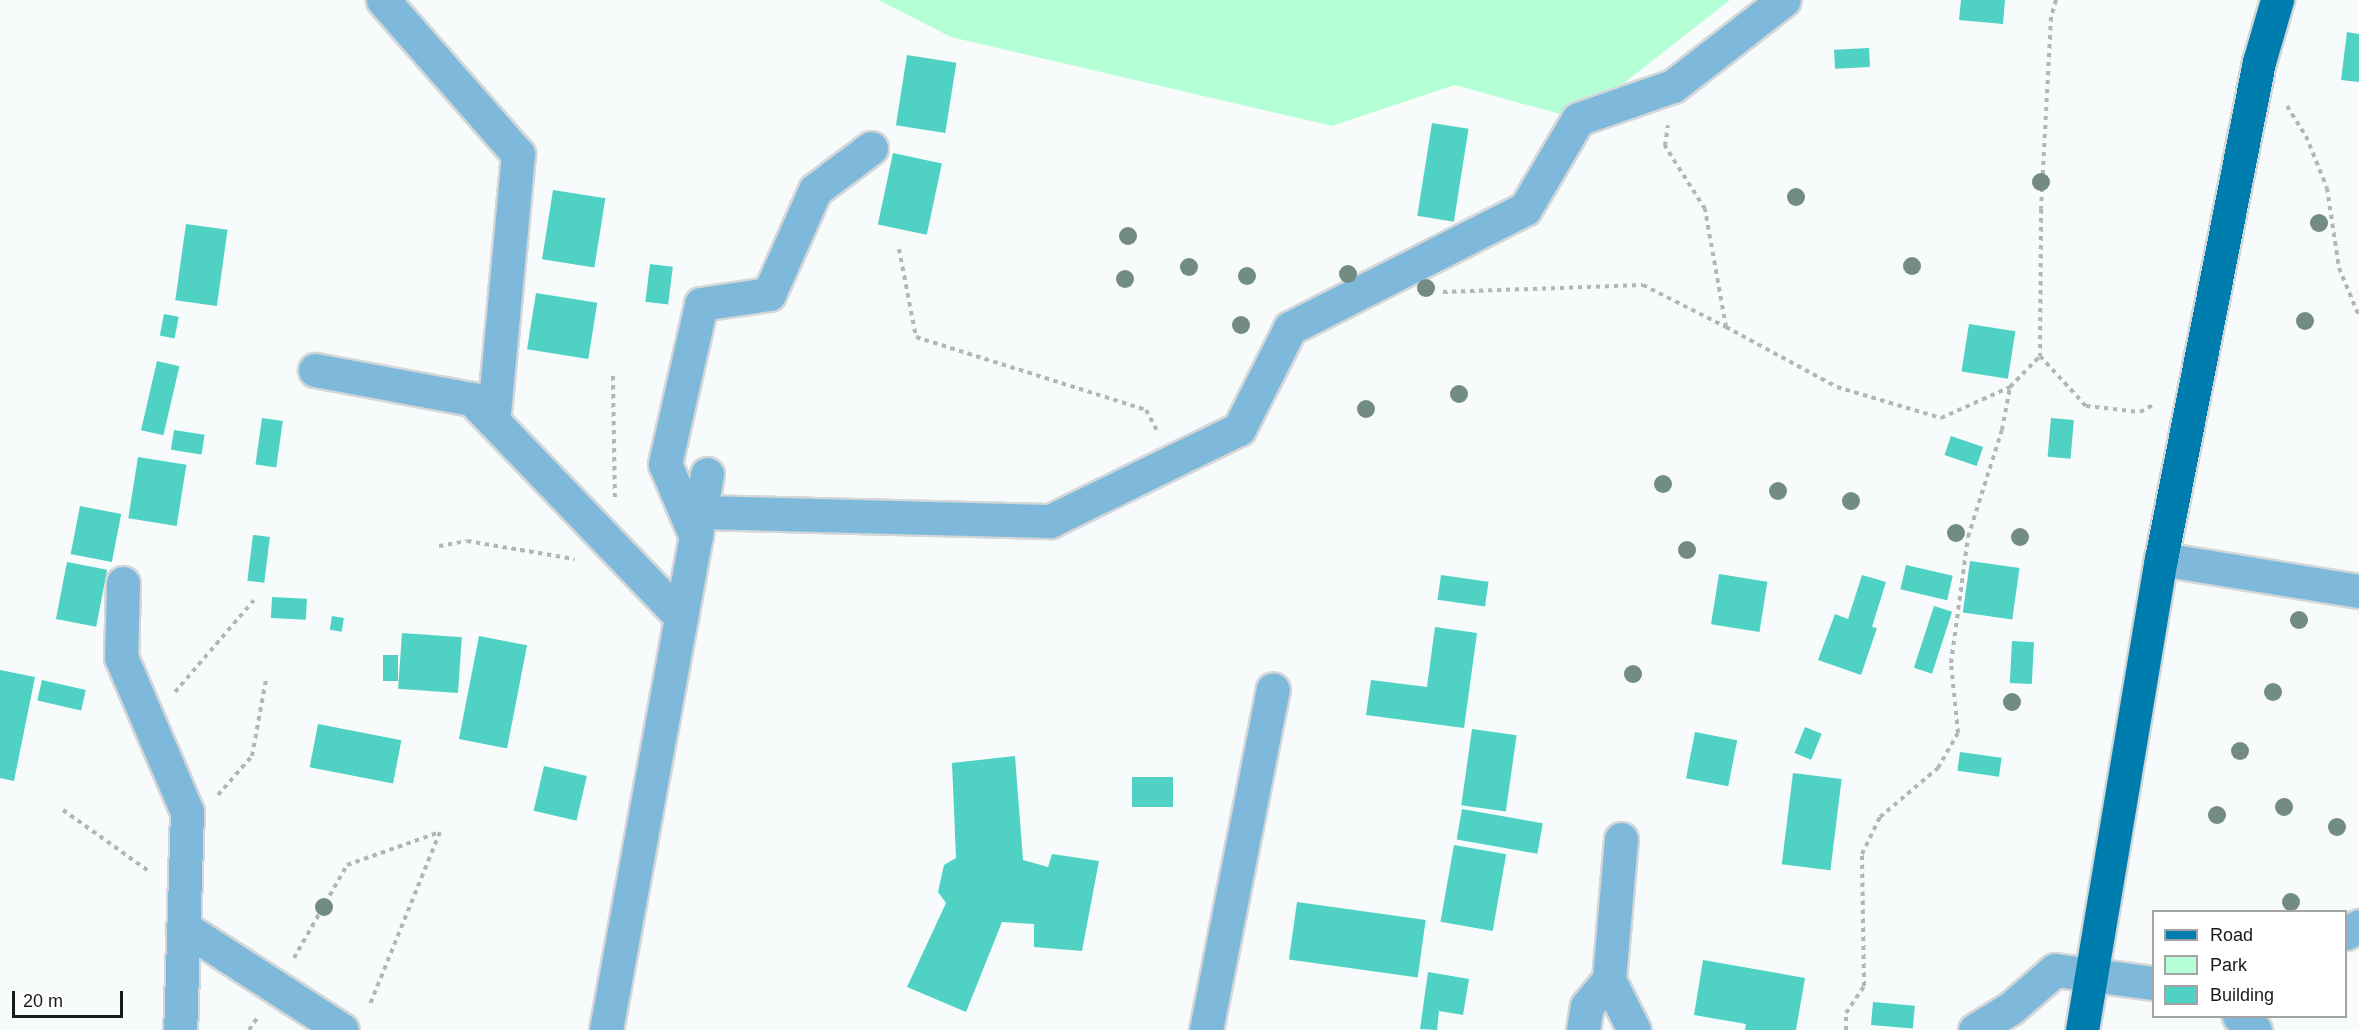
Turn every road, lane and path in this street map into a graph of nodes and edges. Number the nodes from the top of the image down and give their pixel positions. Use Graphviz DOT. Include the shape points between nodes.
graph roads {
  1 [pos="383,0"];
  2 [pos="1784,0"];
  3 [pos="2056,0"];
  4 [pos="2277,0"];
  5 [pos="2259,62"];
  6 [pos="1673,86"];
  7 [pos="871,148"];
  8 [pos="899,249"];
  9 [pos="1431,292"];
  10 [pos="2359,316"];
  11 [pos="1726,327"];
  12 [pos="2040,356"];
  13 [pos="315,370"];
  14 [pos="613,376"];
  15 [pos="2196,384"];
  16 [pos="2010,387"];
  17 [pos="493,421"];
  18 [pos="1174,461"];
  19 [pos="707,474"];
  20 [pos="698,524"];
  21 [pos="439,546"];
  22 [pos="616,548"];
  23 [pos="2161,559"];
  24 [pos="123,583"];
  25 [pos="2359,591"];
  26 [pos="254,600"];
  27 [pos="681,617"];
  28 [pos="266,680"];
  29 [pos="1273,690"];
  30 [pos="149,723"];
  31 [pos="63,810"];
  32 [pos="186,832"];
  33 [pos="1621,839"];
  34 [pos="184,912"];
  35 [pos="2092,973"];
  36 [pos="1609,980"];
  37 [pos="2152,983"];
  38 [pos="277,988"];
  39 [pos="2240,1018"];
  40 [pos="353,1024"];
  41 [pos="180,1030"];
  42 [pos="249,1030"];
  43 [pos="606,1030"];
  44 [pos="1206,1030"];
  45 [pos="1583,1030"];
  46 [pos="1634,1030"];
  47 [pos="1846,1030"];
  48 [pos="1975,1030"];
  49 [pos="2082,1030"];
  50 [pos="2255,1030"];
  1 -- 17 [label="street" via="518,154"];
  2 -- 6 [label="street"];
  3 -- 12 [label="path" via="2051,17 2041,209"];
  4 -- 5 [label="main road"];
  5 -- 10 [label="path" via="2306,136 2327,188 2339,268"];
  5 -- 15 [label="main road"];
  6 -- 11 [label="path" via="1665,146 1705,209"];
  6 -- 18 [label="street" via="1578,119 1526,209 1290,328 1239,429"];
  7 -- 20 [label="street" via="815,190 769,294 701,304 665,464"];
  8 -- 18 [label="path" via="916,337 1146,410"];
  9 -- 11 [label="path" via="1643,285"];
  11 -- 16 [label="path" via="1836,387 1941,418"];
  12 -- 15 [label="path" via="2086,406 2140,412"];
  12 -- 16 [label="path"];
  13 -- 17 [label="street" via="472,399"];
  14 -- 22 [label="path"];
  15 -- 23 [label="main road"];
  16 -- 47 [label="path" via="2002,430 1968,537 1951,663 1958,733 1938,768 1880,817 1863,854 1864,986 1846,1013"];
  17 -- 22 [label="street"];
  18 -- 20 [label="street" via="1050,521"];
  19 -- 20 [label="street"];
  20 -- 27 [label="street"];
  21 -- 22 [label="path" via="467,541 584,560"];
  22 -- 27 [label="street"];
  23 -- 25 [label="street"];
  23 -- 35 [label="main road"];
  24 -- 30 [label="street" via="121,657"];
  26 -- 30 [label="path"];
  27 -- 43 [label="street"];
  28 -- 32 [label="path" via="252,756"];
  29 -- 44 [label="street"];
  30 -- 32 [label="street" via="187,812"];
  31 -- 34 [label="path"];
  32 -- 34 [label="street"];
  33 -- 36 [label="street"];
  34 -- 38 [label="street"];
  34 -- 41 [label="street"];
  35 -- 37 [label="street"];
  35 -- 48 [label="street" via="2055,970 2011,1008"];
  35 -- 49 [label="main road"];
  36 -- 45 [label="street" via="1587,1006"];
  36 -- 46 [label="street"];
  38 -- 40 [label="street"];
  38 -- 40 [label="path" via="347,865 440,832"];
  38 -- 42 [label="path"];
  39 -- 50 [label="street"];
}
